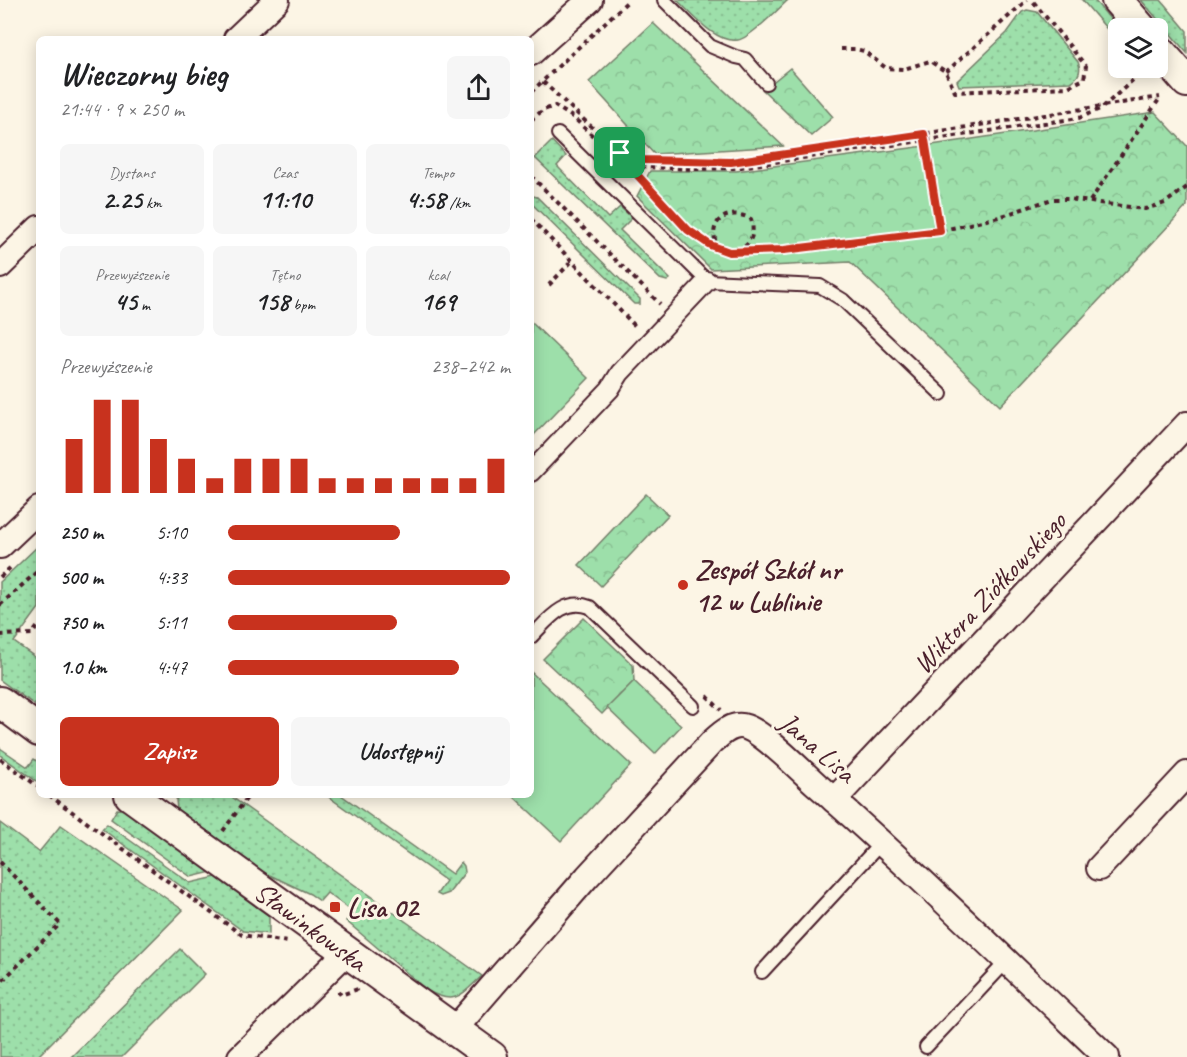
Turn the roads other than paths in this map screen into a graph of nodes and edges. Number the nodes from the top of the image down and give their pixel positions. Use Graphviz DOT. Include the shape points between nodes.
graph roads {
  1 [pos="277,0"];
  2 [pos="590,0"];
  3 [pos="664,0"];
  4 [pos="1117,0"];
  5 [pos="1132,18"];
  6 [pos="239,36"];
  7 [pos="534,50"];
  8 [pos="1168,60"];
  9 [pos="1187,82"];
  10 [pos="766,83"];
  11 [pos="558,134"];
  12 [pos="36,231"];
  13 [pos="0,266"];
  14 [pos="707,281"];
  15 [pos="941,394"];
  16 [pos="1187,424"];
  17 [pos="534,469"];
  18 [pos="36,512"];
  19 [pos="0,546"];
  20 [pos="534,634"];
  21 [pos="0,702"];
  22 [pos="693,706"];
  23 [pos="36,729"];
  24 [pos="1187,774"];
  25 [pos="134,798"];
  26 [pos="834,800"];
  27 [pos="880,843"];
  28 [pos="1099,868"];
  29 [pos="347,952"];
  30 [pos="1006,962"];
  31 [pos="762,972"];
  32 [pos="454,1030"];
  33 [pos="926,1047"];
  34 [pos="240,1057"];
  35 [pos="492,1057"];
  36 [pos="1107,1057"];
  1 -- 6 [label="street"];
  2 -- 7 [label="street"];
  3 -- 10 [label="lane" via="710,45 744,59"];
  4 -- 5 [label="street"];
  8 -- 9 [label="street"];
  11 -- 14 [label="lane"];
  12 -- 13 [label="street"];
  14 -- 15 [label="lane" via="820,286 843,300"];
  14 -- 17 [label="street"];
  16 -- 26 [label="street, Wiktora Ziółkowskiego"];
  18 -- 19 [label="street"];
  20 -- 22 [label="lane" via="564,607 581,604 590,608"];
  21 -- 23 [label="street"];
  24 -- 28 [label="street"];
  25 -- 29 [label="street, Sławinkowska"];
  26 -- 27 [label="street, Jana Lisa"];
  26 -- 32 [label="street, Jana Lisa" via="760,735 745,726 727,730 657,801"];
  27 -- 30 [label="street, Jana Lisa"];
  27 -- 31 [label="lane"];
  29 -- 32 [label="street, Sławinkowska"];
  29 -- 34 [label="street"];
  30 -- 33 [label="lane"];
  30 -- 36 [label="street, Jana Lisa"];
  32 -- 35 [label="street, Sławinkowska"];
}
